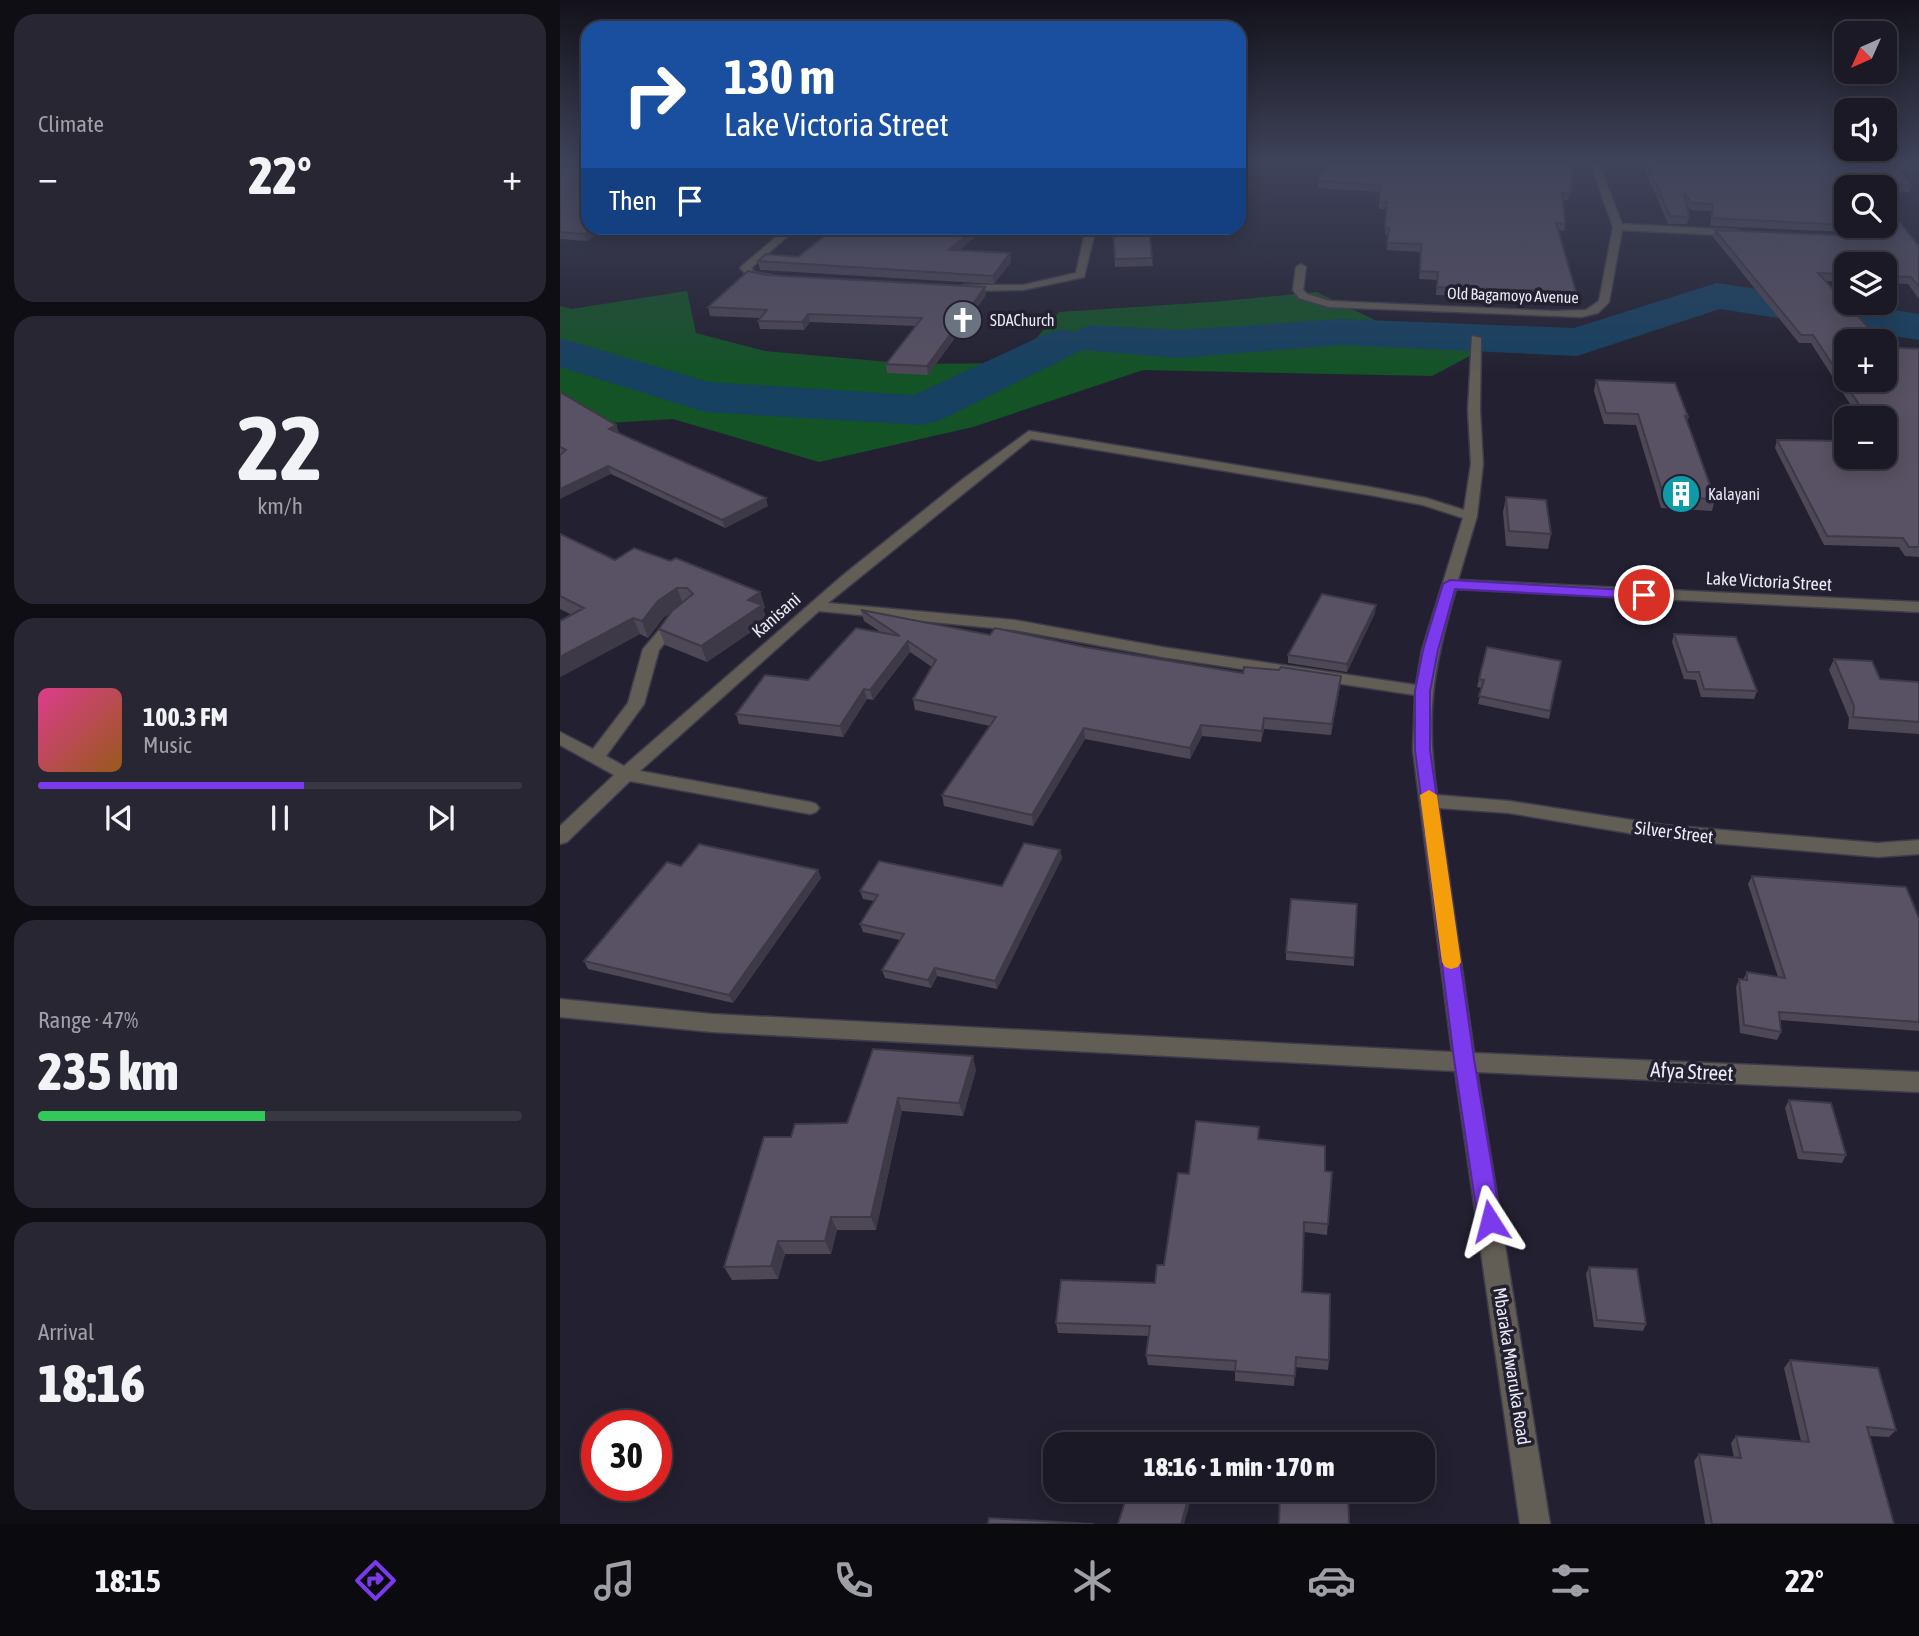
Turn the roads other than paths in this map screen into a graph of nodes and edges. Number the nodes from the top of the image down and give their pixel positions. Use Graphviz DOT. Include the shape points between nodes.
graph roads {
  1 [pos="1617,233"];
  2 [pos="1735,233"];
  3 [pos="1752,234"];
  4 [pos="784,235"];
  5 [pos="1090,235"];
  6 [pos="1301,267"];
  7 [pos="780,278"];
  8 [pos="957,288"];
  9 [pos="1476,338"];
  10 [pos="1470,516"];
  11 [pos="1450,584"];
  12 [pos="815,606"];
  13 [pos="1919,607"];
  14 [pos="688,610"];
  15 [pos="1423,691"];
  16 [pos="560,738"];
  17 [pos="596,758"];
  18 [pos="625,774"];
  19 [pos="1429,801"];
  20 [pos="810,808"];
  21 [pos="560,837"];
  22 [pos="1919,847"];
  23 [pos="560,1008"];
  24 [pos="1464,1059"];
  25 [pos="1919,1082"];
  26 [pos="1535,1524"];
  1 -- 6 [label="street, Old Bagamoyo Avenue" via="1604,302 1589,313 1329,304 1298,290"];
  2 -- 3 [label="street"];
  4 -- 7 [label="street" via="745,268 758,276"];
  5 -- 8 [label="street" via="1081,275 1023,289"];
  9 -- 10 [label="street, Mbaraka Mwaruka Road" via="1477,464"];
  10 -- 11 [label="street, Mbaraka Mwaruka Road"];
  10 -- 12 [label="street, Kanisani" via="1370,491 1029,435"];
  11 -- 13 [label="street, Lake Victoria Street"];
  11 -- 15 [label="street, Mbaraka Mwaruka Road"];
  12 -- 15 [label="street" via="1014,625"];
  12 -- 18 [label="street, Kanisani"];
  14 -- 17 [label="street" via="671,622 651,649 636,704"];
  15 -- 19 [label="street, Mbaraka Mwaruka Road" via="1422,750"];
  16 -- 17 [label="street"];
  17 -- 18 [label="street"];
  18 -- 20 [label="street"];
  18 -- 21 [label="street, Kanisani"];
  19 -- 22 [label="street, Silver Street" via="1509,807 1664,832 1878,850"];
  19 -- 24 [label="street, Mbaraka Mwaruka Road"];
  23 -- 24 [label="street, Afya Street" via="712,1023"];
  24 -- 25 [label="street, Afya Street"];
  24 -- 26 [label="street, Mbaraka Mwaruka Road"];
}
